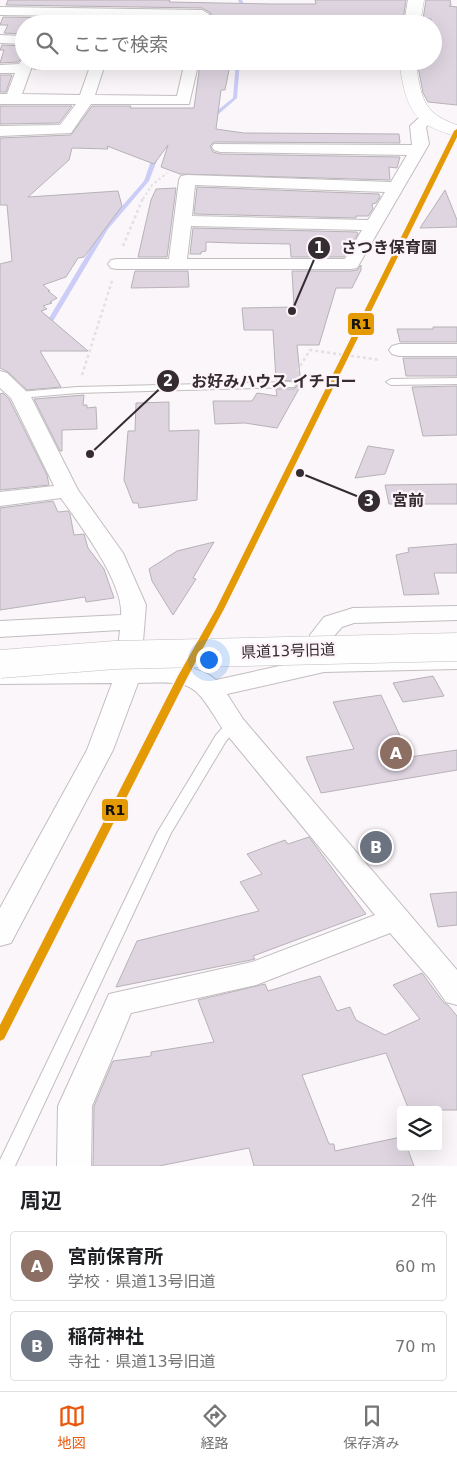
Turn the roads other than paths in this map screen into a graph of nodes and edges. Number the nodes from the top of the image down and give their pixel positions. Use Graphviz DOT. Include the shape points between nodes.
graph roads {
  1 [pos="416,0"];
  2 [pos="0,11"];
  3 [pos="202,12"];
  4 [pos="414,15"];
  5 [pos="0,39"];
  6 [pos="15,40"];
  7 [pos="15,67"];
  8 [pos="0,69"];
  9 [pos="23,70"];
  10 [pos="96,70"];
  11 [pos="190,70"];
  12 [pos="409,70"];
  13 [pos="6,98"];
  14 [pos="86,100"];
  15 [pos="427,118"];
  16 [pos="0,131"];
  17 [pos="457,131"];
  18 [pos="220,147"];
  19 [pos="417,150"];
  20 [pos="395,187"];
  21 [pos="183,221"];
  22 [pos="373,225"];
  23 [pos="178,263"];
  24 [pos="117,264"];
  25 [pos="399,350"];
  26 [pos="457,350"];
  27 [pos="0,377"];
  28 [pos="457,381"];
  29 [pos="391,382"];
  30 [pos="290,385"];
  31 [pos="20,395"];
  32 [pos="68,490"];
  33 [pos="0,499"];
  34 [pos="457,613"];
  35 [pos="133,622"];
  36 [pos="0,629"];
  37 [pos="457,629"];
  38 [pos="0,645"];
  39 [pos="457,646"];
  40 [pos="457,661"];
  41 [pos="0,664"];
  42 [pos="324,664"];
  43 [pos="128,675"];
  44 [pos="0,676"];
  45 [pos="210,690"];
  46 [pos="233,725"];
  47 [pos="395,919"];
  48 [pos="0,935"];
  49 [pos="452,978"];
  50 [pos="6,1166"];
  51 [pos="74,1166"];
  1 -- 4 [label="street"];
  2 -- 3 [label="street"];
  5 -- 6 [label="street"];
  7 -- 8 [label="street"];
  9 -- 13 [label="street"];
  10 -- 14 [label="street"];
  11 -- 14 [label="street" via="184,101"];
  12 -- 15 [label="street" via="414,97"];
  13 -- 14 [label="street"];
  14 -- 16 [label="street" via="65,130"];
  15 -- 17 [label="street"];
  15 -- 19 [label="street" via="418,126 421,144"];
  18 -- 19 [label="street"];
  19 -- 20 [label="street"];
  20 -- 21 [label="street" via="187,180"];
  20 -- 22 [label="street"];
  21 -- 22 [label="street"];
  21 -- 23 [label="street"];
  22 -- 23 [label="street" via="350,264"];
  23 -- 24 [label="street"];
  25 -- 26 [label="street"];
  27 -- 31 [label="street"];
  28 -- 29 [label="lane"];
  30 -- 31 [label="lane" via="77,390"];
  31 -- 32 [label="street"];
  32 -- 33 [label="street"];
  32 -- 35 [label="street" via="111,553 134,605"];
  34 -- 42 [label="street" via="353,616 333,622 322,635"];
  35 -- 36 [label="street"];
  35 -- 43 [label="street"];
  37 -- 38 [label="street, 県道13号旧道" via="120,637"];
  39 -- 41 [label="street, 県道13号旧道, bridge" via="115,655"];
  40 -- 42 [label="street"];
  42 -- 45 [label="street"];
  43 -- 44 [label="street"];
  43 -- 45 [label="street" via="183,676 199,680"];
  43 -- 48 [label="street" via="100,750"];
  45 -- 46 [label="street"];
  46 -- 47 [label="street"];
  46 -- 50 [label="lane" via="221,738 164,833"];
  47 -- 49 [label="street"];
  47 -- 51 [label="street" via="256,973 120,1003 74,1106"];
}
